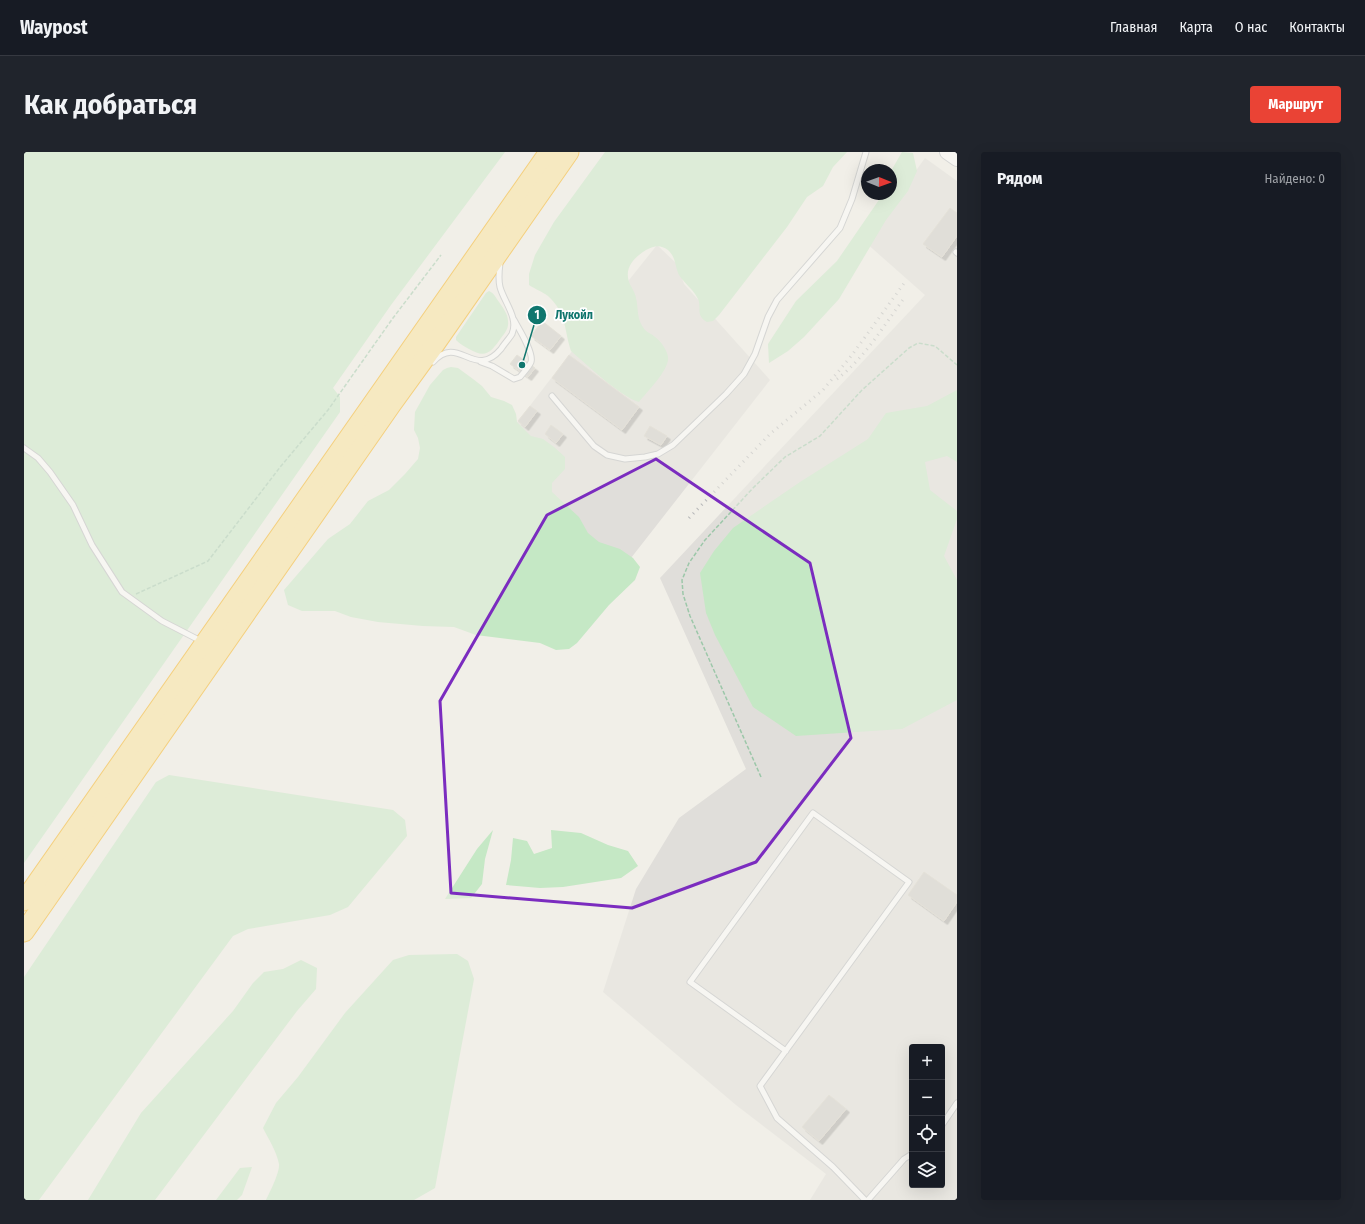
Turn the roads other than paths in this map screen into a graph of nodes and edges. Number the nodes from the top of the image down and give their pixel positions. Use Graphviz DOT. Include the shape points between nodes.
graph roads {
  1 [pos="549,152"];
  2 [pos="569,152"];
  3 [pos="866,152"];
  4 [pos="947,152"];
  5 [pos="957,159"];
  6 [pos="500,251"];
  7 [pos="512,316"];
  8 [pos="478,361"];
  9 [pos="427,369"];
  10 [pos="422,374"];
  11 [pos="552,396"];
  12 [pos="392,405"];
  13 [pos="24,448"];
  14 [pos="205,643"];
  15 [pos="24,901"];
  16 [pos="24,932"];
  17 [pos="786,1052"];
  18 [pos="957,1103"];
  19 [pos="945,1121"];
  20 [pos="909,1156"];
  21 [pos="865,1200"];
  22 [pos="868,1200"];
  1 -- 14 [label="highway"];
  2 -- 6 [label="highway"];
  3 -- 11 [label="lane" via="852,200 840,228 778,300 768,317 756,354 744,374 673,445 658,454 645,457 625,459 607,455 594,446"];
  4 -- 5 [label="main road"];
  6 -- 7 [label="lane" via="500,287"];
  6 -- 12 [label="highway"];
  7 -- 8 [label="lane" via="512,334 493,357"];
  7 -- 8 [label="lane" via="531,355 530,363 520,377 514,378"];
  8 -- 9 [label="lane" via="459,353 449,352 438,357"];
  10 -- 12 [label="lane"];
  12 -- 16 [label="highway"];
  13 -- 14 [label="lane" via="38,458 73,505 95,551 122,592 162,622"];
  14 -- 15 [label="highway"];
  17 -- 17 [label="lane" via="909,882 812,813 690,982"];
  17 -- 21 [label="lane" via="760,1086 777,1118 833,1167"];
  18 -- 19 [label="lane"];
  20 -- 22 [label="lane"];
}
